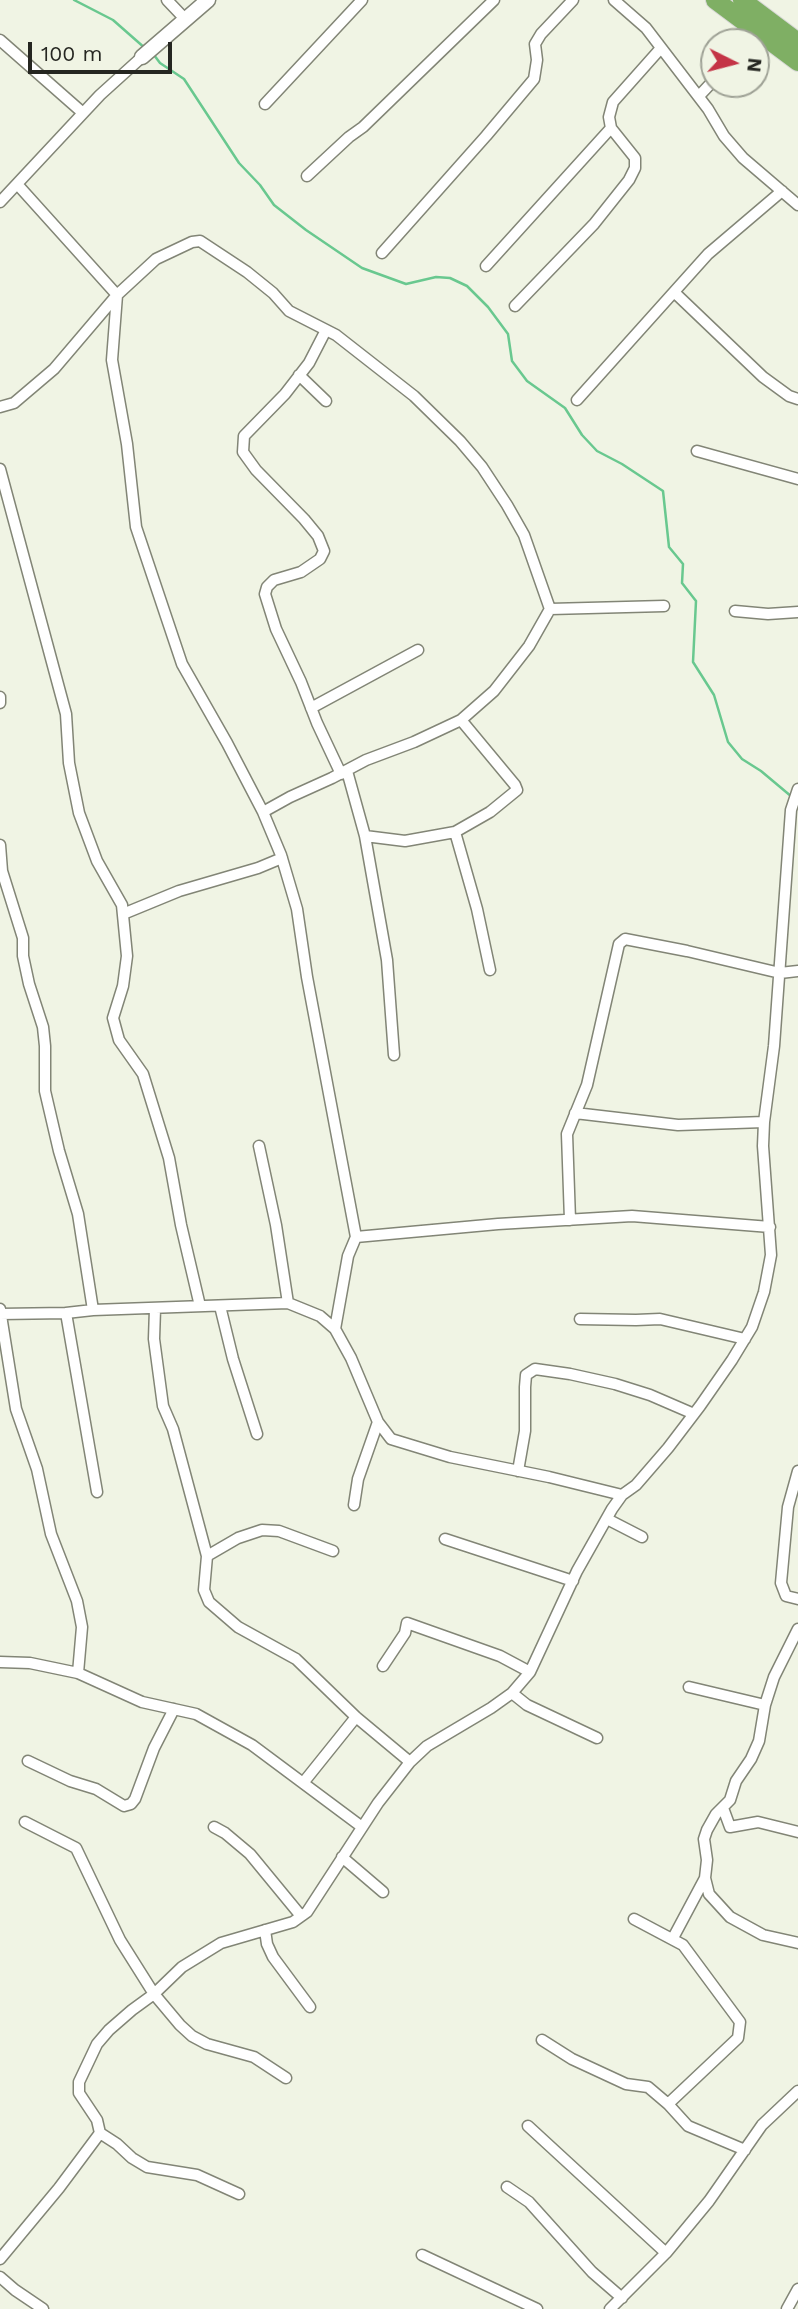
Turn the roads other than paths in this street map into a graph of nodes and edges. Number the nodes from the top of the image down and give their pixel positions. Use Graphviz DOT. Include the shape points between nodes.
graph roads {
  1 [pos="167,0"];
  2 [pos="208,0"];
  3 [pos="362,0"];
  4 [pos="494,0"];
  5 [pos="573,0"];
  6 [pos="614,0"];
  7 [pos="715,0"];
  8 [pos="742,0"];
  9 [pos="186,20"];
  10 [pos="744,28"];
  11 [pos="0,40"];
  12 [pos="798,42"];
  13 [pos="770,46"];
  14 [pos="661,48"];
  15 [pos="142,57"];
  16 [pos="798,62"];
  17 [pos="699,96"];
  18 [pos="265,104"];
  19 [pos="83,113"];
  20 [pos="611,128"];
  21 [pos="307,176"];
  22 [pos="17,184"];
  23 [pos="782,191"];
  24 [pos="0,202"];
  25 [pos="798,205"];
  26 [pos="382,253"];
  27 [pos="486,266"];
  28 [pos="674,292"];
  29 [pos="117,295"];
  30 [pos="515,306"];
  31 [pos="326,330"];
  32 [pos="299,375"];
  33 [pos="798,399"];
  34 [pos="577,400"];
  35 [pos="326,401"];
  36 [pos="0,407"];
  37 [pos="697,452"];
  38 [pos="0,469"];
  39 [pos="798,479"];
  40 [pos="664,606"];
  41 [pos="550,610"];
  42 [pos="735,611"];
  43 [pos="798,612"];
  44 [pos="418,650"];
  45 [pos="0,696"];
  46 [pos="0,703"];
  47 [pos="311,708"];
  48 [pos="461,720"];
  49 [pos="344,772"];
  50 [pos="797,790"];
  51 [pos="263,813"];
  52 [pos="455,832"];
  53 [pos="365,836"];
  54 [pos="0,845"];
  55 [pos="282,858"];
  56 [pos="123,914"];
  57 [pos="490,970"];
  58 [pos="798,971"];
  59 [pos="780,973"];
  60 [pos="394,1055"];
  61 [pos="575,1113"];
  62 [pos="764,1122"];
  63 [pos="259,1146"];
  64 [pos="570,1220"];
  65 [pos="770,1227"];
  66 [pos="356,1237"];
  67 [pos="288,1303"];
  68 [pos="200,1306"];
  69 [pos="220,1306"];
  70 [pos="156,1309"];
  71 [pos="93,1310"];
  72 [pos="0,1312"];
  73 [pos="66,1313"];
  74 [pos="580,1319"];
  75 [pos="335,1329"];
  76 [pos="745,1339"];
  77 [pos="694,1414"];
  78 [pos="378,1422"];
  79 [pos="257,1434"];
  80 [pos="518,1471"];
  81 [pos="798,1471"];
  82 [pos="97,1492"];
  83 [pos="622,1495"];
  84 [pos="354,1505"];
  85 [pos="607,1519"];
  86 [pos="642,1536"];
  87 [pos="445,1539"];
  88 [pos="333,1551"];
  89 [pos="207,1556"];
  90 [pos="573,1581"];
  91 [pos="798,1599"];
  92 [pos="798,1629"];
  93 [pos="794,1642"];
  94 [pos="0,1662"];
  95 [pos="383,1666"];
  96 [pos="530,1672"];
  97 [pos="78,1673"];
  98 [pos="689,1687"];
  99 [pos="512,1693"];
  100 [pos="765,1705"];
  101 [pos="174,1709"];
  102 [pos="356,1717"];
  103 [pos="597,1738"];
  104 [pos="28,1761"];
  105 [pos="410,1762"];
  106 [pos="303,1783"];
  107 [pos="723,1808"];
  108 [pos="25,1822"];
  109 [pos="214,1827"];
  110 [pos="362,1827"];
  111 [pos="798,1832"];
  112 [pos="342,1857"];
  113 [pos="705,1878"];
  114 [pos="383,1892"];
  115 [pos="301,1916"];
  116 [pos="634,1919"];
  117 [pos="265,1930"];
  118 [pos="673,1938"];
  119 [pos="798,1943"];
  120 [pos="154,1994"];
  121 [pos="310,2007"];
  122 [pos="542,2040"];
  123 [pos="286,2078"];
  124 [pos="798,2091"];
  125 [pos="668,2104"];
  126 [pos="528,2126"];
  127 [pos="100,2133"];
  128 [pos="745,2150"];
  129 [pos="507,2187"];
  130 [pos="239,2194"];
  131 [pos="666,2253"];
  132 [pos="422,2255"];
  133 [pos="0,2259"];
  134 [pos="0,2277"];
  135 [pos="798,2289"];
  136 [pos="622,2298"];
  137 [pos="43,2309"];
  138 [pos="537,2309"];
  139 [pos="610,2309"];
  140 [pos="787,2309"];
  1 -- 9 [label="street"];
  2 -- 9 [label="street"];
  3 -- 18 [label="street"];
  4 -- 21 [label="street"];
  5 -- 26 [label="street" via="535,44 534,79"];
  6 -- 14 [label="street"];
  7 -- 10 [label="highway"];
  8 -- 12 [label="highway"];
  9 -- 15 [label="street"];
  11 -- 19 [label="street"];
  13 -- 16 [label="highway"];
  14 -- 17 [label="street"];
  14 -- 20 [label="street" via="613,102"];
  15 -- 19 [label="street"];
  17 -- 23 [label="street" via="743,159"];
  19 -- 22 [label="street"];
  20 -- 27 [label="street"];
  20 -- 30 [label="street" via="635,158 629,180 594,224"];
  22 -- 24 [label="street"];
  22 -- 29 [label="street"];
  23 -- 25 [label="street"];
  23 -- 28 [label="street" via="708,254"];
  28 -- 33 [label="street" via="763,377"];
  28 -- 34 [label="street"];
  29 -- 31 [label="street" via="156,259 200,241 274,293 289,311"];
  29 -- 36 [label="street" via="54,369 14,403"];
  29 -- 51 [label="street" via="112,360 136,527 183,664"];
  31 -- 32 [label="street"];
  31 -- 41 [label="street" via="414,396 482,467 524,535"];
  32 -- 35 [label="street"];
  32 -- 47 [label="street" via="244,436 243,452 311,527 324,551 301,572 274,580 265,594"];
  37 -- 39 [label="street"];
  38 -- 56 [label="street" via="66,715 79,813"];
  40 -- 41 [label="street"];
  41 -- 48 [label="street" via="494,691"];
  42 -- 43 [label="street"];
  44 -- 47 [label="street"];
  45 -- 46 [label="street"];
  47 -- 49 [label="street"];
  48 -- 49 [label="street"];
  48 -- 52 [label="street" via="517,790"];
  49 -- 51 [label="street"];
  49 -- 53 [label="street"];
  50 -- 59 [label="street"];
  51 -- 55 [label="street"];
  52 -- 53 [label="street" via="405,841"];
  52 -- 57 [label="street"];
  53 -- 60 [label="street" via="387,960"];
  54 -- 71 [label="street" via="2,871 43,1027 45,1091 78,1214"];
  55 -- 56 [label="street"];
  55 -- 66 [label="street" via="297,909"];
  56 -- 68 [label="street" via="127,956 113,1018 119,1040 143,1074 169,1158"];
  58 -- 59 [label="street"];
  59 -- 61 [label="street" via="625,939 619,944 590,1073"];
  59 -- 62 [label="street"];
  61 -- 62 [label="street" via="678,1125"];
  61 -- 64 [label="street" via="567,1134"];
  62 -- 65 [label="street"];
  63 -- 67 [label="street"];
  64 -- 65 [label="street" via="632,1216"];
  64 -- 66 [label="street"];
  65 -- 76 [label="street" via="771,1255 764,1292"];
  66 -- 75 [label="street" via="348,1256"];
  67 -- 69 [label="street"];
  67 -- 75 [label="street" via="320,1316"];
  68 -- 69 [label="street"];
  68 -- 70 [label="street"];
  69 -- 79 [label="street"];
  70 -- 71 [label="street"];
  70 -- 89 [label="street" via="154,1339 163,1406"];
  71 -- 73 [label="street"];
  72 -- 73 [label="street"];
  72 -- 97 [label="street" via="16,1409 37,1469 51,1534 77,1601 82,1628"];
  73 -- 82 [label="street"];
  74 -- 76 [label="street" via="660,1319"];
  75 -- 78 [label="street"];
  76 -- 77 [label="street"];
  77 -- 80 [label="street" via="615,1384 535,1369 527,1376 525,1387 525,1431"];
  77 -- 83 [label="street" via="636,1485"];
  78 -- 80 [label="street" via="391,1439"];
  78 -- 84 [label="street"];
  80 -- 83 [label="street"];
  81 -- 91 [label="street" via="788,1507 781,1583 786,1596"];
  83 -- 85 [label="street"];
  85 -- 86 [label="street"];
  85 -- 90 [label="street"];
  87 -- 90 [label="street"];
  88 -- 89 [label="street" via="262,1530"];
  89 -- 102 [label="street" via="204,1590 209,1602 238,1628 296,1659"];
  90 -- 96 [label="street"];
  92 -- 93 [label="street"];
  93 -- 100 [label="street" via="774,1677"];
  94 -- 97 [label="street"];
  95 -- 96 [label="street" via="407,1623 500,1656"];
  96 -- 99 [label="street"];
  97 -- 101 [label="street" via="142,1702"];
  98 -- 100 [label="street"];
  99 -- 103 [label="street"];
  99 -- 105 [label="street" via="427,1746"];
  100 -- 107 [label="street" via="759,1741"];
  101 -- 104 [label="street" via="131,1804 124,1805"];
  101 -- 106 [label="street" via="196,1714 233,1733"];
  102 -- 105 [label="street"];
  102 -- 106 [label="street"];
  105 -- 110 [label="street"];
  106 -- 110 [label="street"];
  107 -- 111 [label="street" via="730,1827 758,1822"];
  107 -- 113 [label="street" via="704,1839"];
  108 -- 120 [label="street" via="76,1848 120,1940"];
  109 -- 115 [label="street" via="250,1854"];
  110 -- 112 [label="street"];
  112 -- 114 [label="street"];
  112 -- 115 [label="street"];
  113 -- 118 [label="street"];
  113 -- 119 [label="street" via="709,1894 730,1917 763,1935"];
  115 -- 117 [label="street"];
  116 -- 118 [label="street"];
  117 -- 120 [label="street" via="221,1943 182,1967"];
  117 -- 121 [label="street" via="273,1958"];
  118 -- 125 [label="street" via="733,2012 741,2030"];
  120 -- 123 [label="street" via="192,2036 254,2057"];
  120 -- 127 [label="street" via="97,2044 79,2081 79,2093"];
  122 -- 125 [label="street" via="626,2084 648,2087"];
  124 -- 128 [label="street"];
  125 -- 128 [label="street" via="688,2126"];
  126 -- 131 [label="street"];
  127 -- 130 [label="street" via="144,2166 197,2175"];
  127 -- 133 [label="street"];
  128 -- 131 [label="street"];
  129 -- 136 [label="street" via="529,2202"];
  131 -- 136 [label="street"];
  132 -- 138 [label="street"];
  134 -- 137 [label="street"];
  135 -- 140 [label="street"];
  136 -- 139 [label="street"];
}
